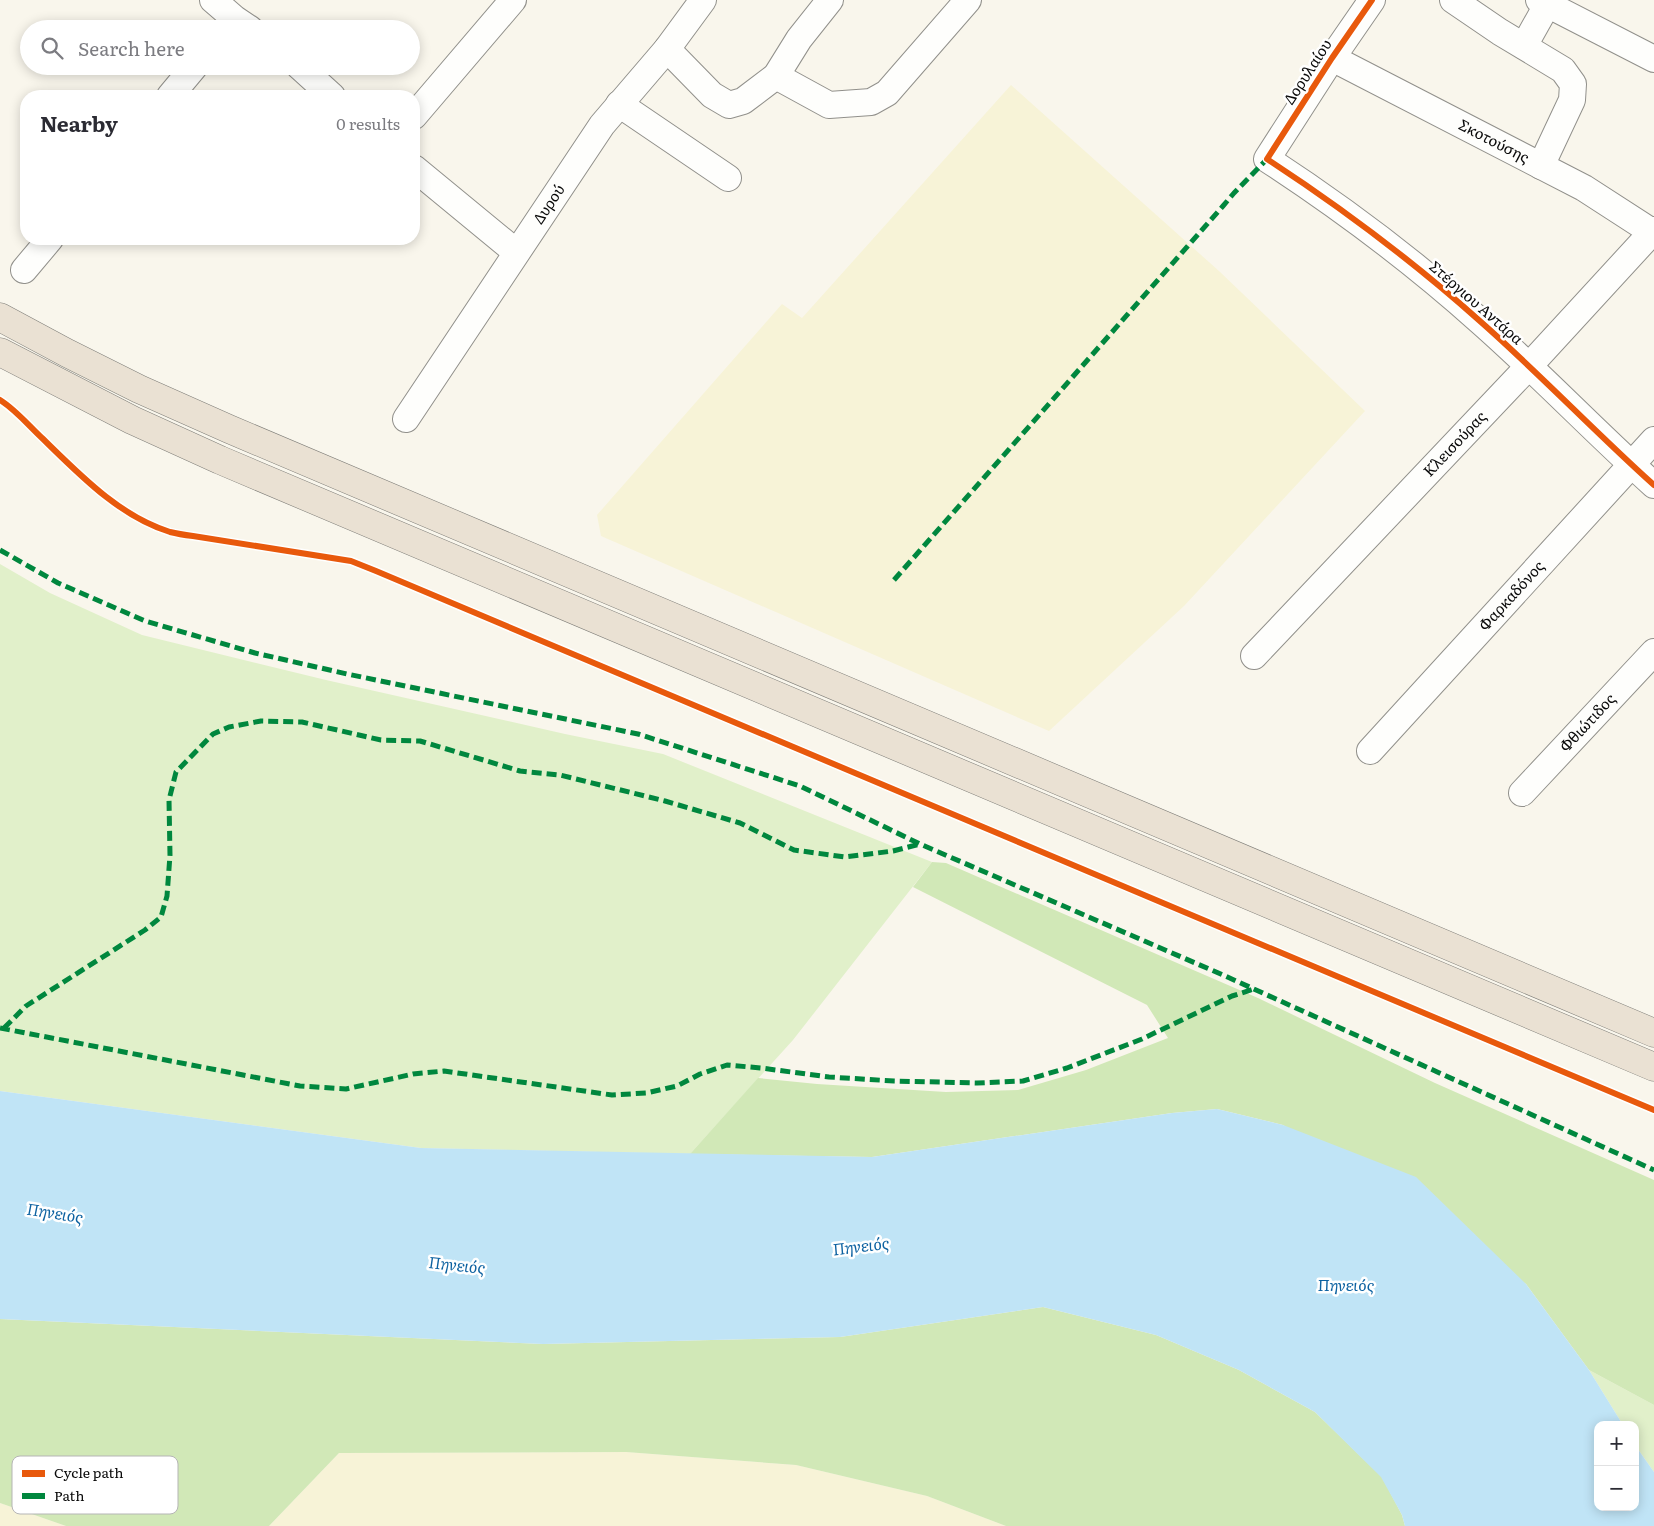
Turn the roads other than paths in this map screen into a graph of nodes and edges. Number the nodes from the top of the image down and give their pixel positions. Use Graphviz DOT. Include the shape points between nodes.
graph roads {
  1 [pos="213,0"];
  2 [pos="513,0"];
  3 [pos="703,0"];
  4 [pos="830,0"];
  5 [pos="968,0"];
  6 [pos="1372,0"];
  7 [pos="1453,0"];
  8 [pos="1543,2"];
  9 [pos="232,20"];
  10 [pos="1524,46"];
  11 [pos="667,49"];
  12 [pos="1332,58"];
  13 [pos="1654,59"];
  14 [pos="188,75"];
  15 [pos="309,75"];
  16 [pos="776,76"];
  17 [pos="175,90"];
  18 [pos="325,90"];
  19 [pos="619,104"];
  20 [pos="420,109"];
  21 [pos="1267,159"];
  22 [pos="1541,166"];
  23 [pos="420,173"];
  24 [pos="728,178"];
  25 [pos="1653,231"];
  26 [pos="45,245"];
  27 [pos="516,252"];
  28 [pos="24,270"];
  29 [pos="0,317"];
  30 [pos="0,352"];
  31 [pos="1529,366"];
  32 [pos="406,419"];
  33 [pos="1654,440"];
  34 [pos="1631,464"];
  35 [pos="1654,485"];
  36 [pos="1654,652"];
  37 [pos="1254,656"];
  38 [pos="1370,751"];
  39 [pos="1522,793"];
  40 [pos="1654,1033"];
  41 [pos="1654,1067"];
  1 -- 9 [label="street"];
  2 -- 20 [label="street"];
  3 -- 11 [label="street, Δυρού"];
  4 -- 16 [label="street"];
  5 -- 16 [label="street" via="887,93 871,102 829,105"];
  6 -- 12 [label="street, Δορυλαίου"];
  7 -- 10 [label="street"];
  8 -- 10 [label="street"];
  8 -- 13 [label="street"];
  10 -- 22 [label="street" via="1563,70 1573,84 1572,100"];
  11 -- 16 [label="street" via="712,95 729,105 743,101"];
  11 -- 19 [label="street, Δυρού"];
  12 -- 21 [label="street, Δορυλαίου"];
  12 -- 22 [label="street, Σκοτούσης"];
  14 -- 17 [label="street"];
  15 -- 18 [label="street"];
  19 -- 24 [label="street"];
  19 -- 27 [label="street, Δυρού"];
  21 -- 31 [label="street, Στέργιου Αντάρα" via="1404,257"];
  22 -- 25 [label="street, Σκοτούσης" via="1584,188"];
  23 -- 27 [label="street"];
  25 -- 31 [label="street, Κλεισούρας"];
  26 -- 28 [label="street"];
  27 -- 32 [label="street, Δυρού"];
  29 -- 40 [label="highway" via="67,354 229,429"];
  30 -- 41 [label="highway" via="132,420 220,460"];
  31 -- 34 [label="street, Στέργιου Αντάρα"];
  31 -- 37 [label="street, Κλεισούρας"];
  33 -- 34 [label="street, Φαρκαδόνος"];
  34 -- 35 [label="street, Στέργιου Αντάρα"];
  34 -- 38 [label="street, Φαρκαδόνος"];
  36 -- 39 [label="street, Φθιώτιδος"];
}
